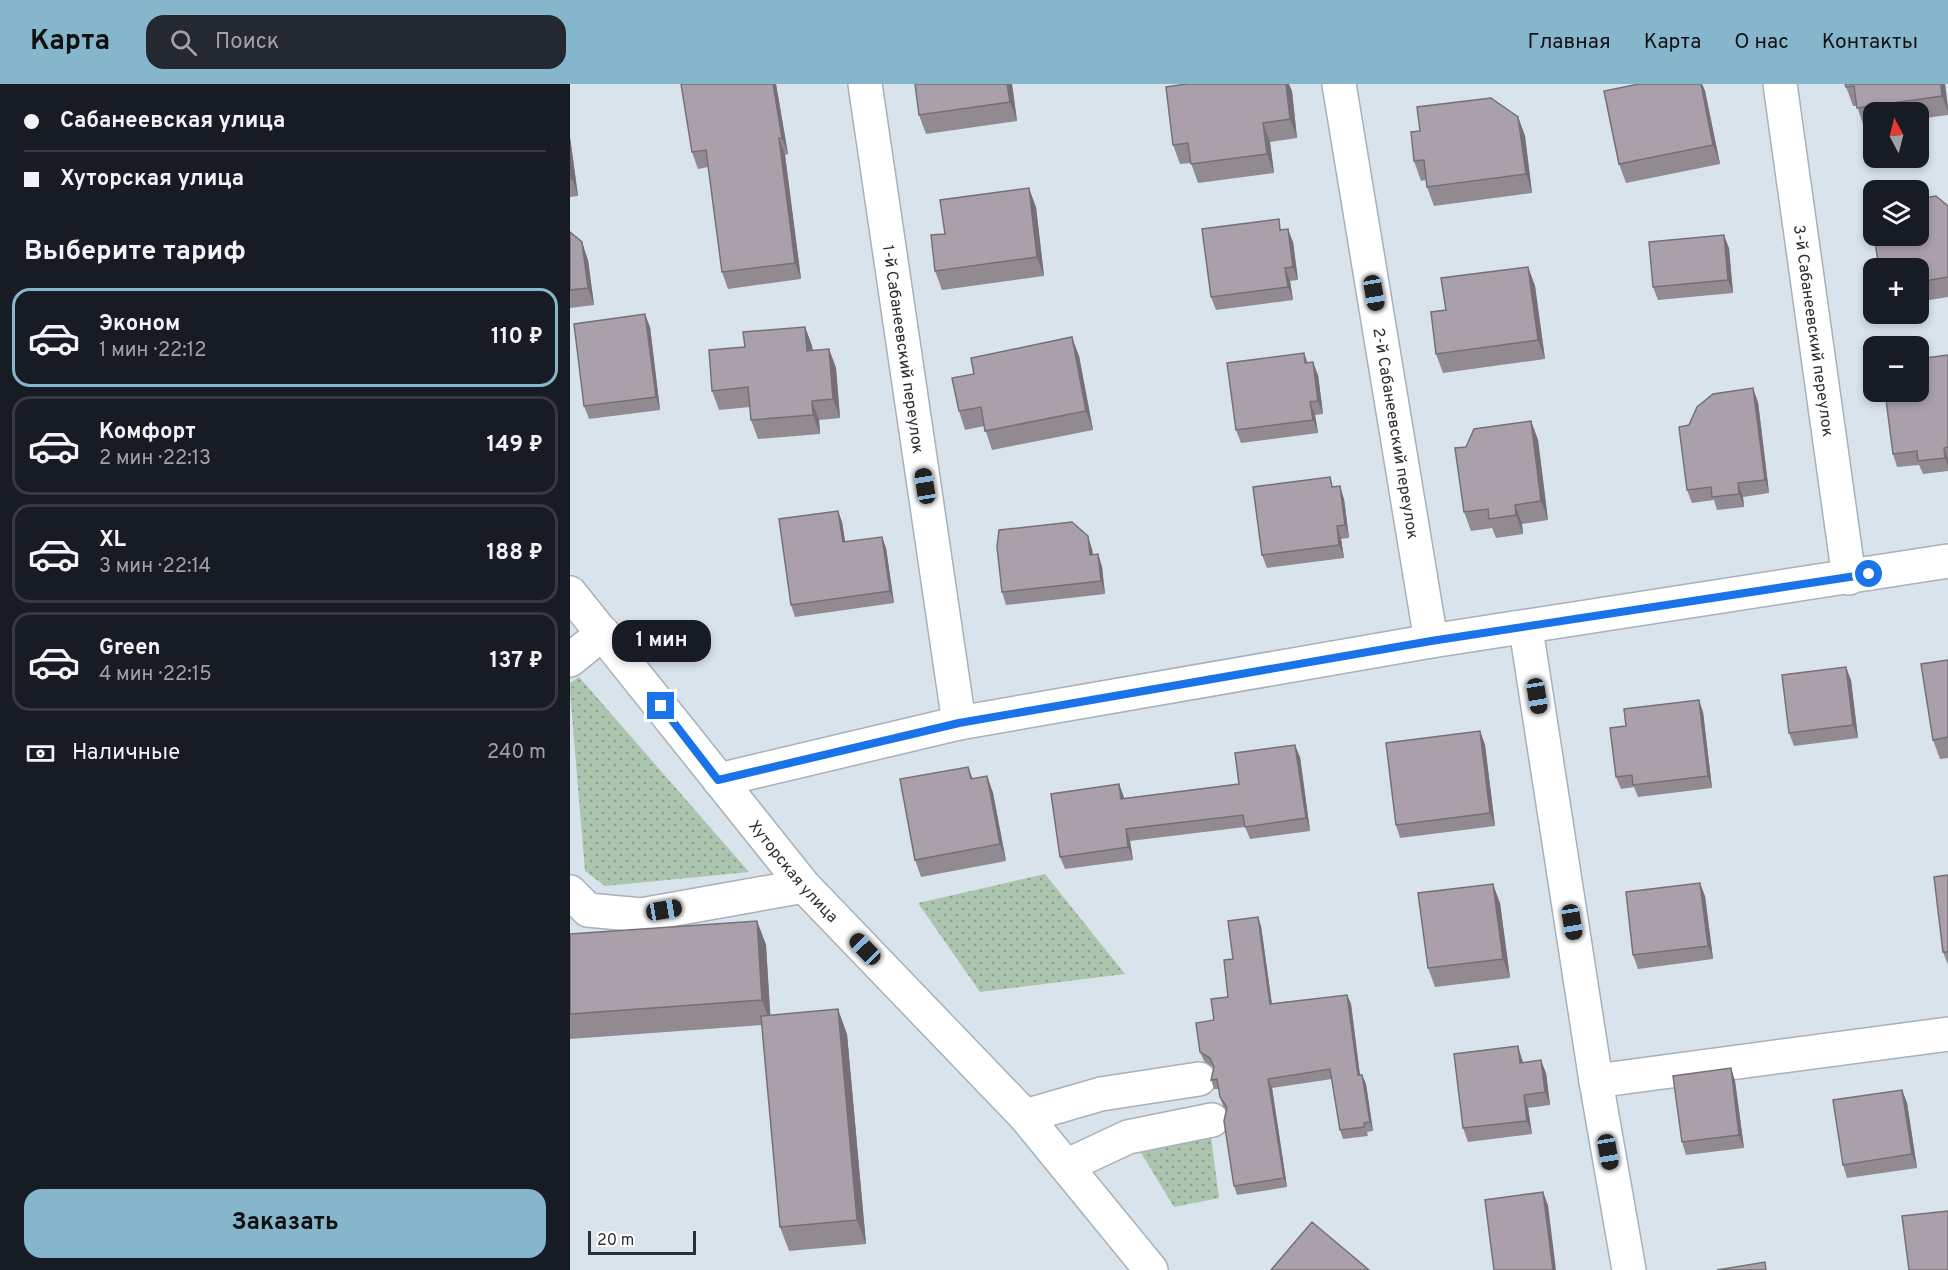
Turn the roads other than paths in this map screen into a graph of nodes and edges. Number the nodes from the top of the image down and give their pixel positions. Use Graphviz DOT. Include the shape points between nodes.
graph roads {
  1 [pos="865,84"];
  2 [pos="1340,84"];
  3 [pos="1779,84"];
  4 [pos="1948,561"];
  5 [pos="1849,578"];
  6 [pos="570,593"];
  7 [pos="1526,628"];
  8 [pos="603,633"];
  9 [pos="1431,641"];
  10 [pos="570,660"];
  11 [pos="959,723"];
  12 [pos="718,780"];
  13 [pos="804,886"];
  14 [pos="570,892"];
  15 [pos="1948,1034"];
  16 [pos="1199,1079"];
  17 [pos="1596,1081"];
  18 [pos="1025,1116"];
  19 [pos="1212,1120"];
  20 [pos="1066,1166"];
  21 [pos="1151,1270"];
  22 [pos="1629,1270"];
  1 -- 11 [label="street, 1-й Сабанеевский переулок"];
  2 -- 9 [label="street, 2-й Сабанеевский переулок"];
  3 -- 5 [label="street, 3-й Сабанеевский переулок"];
  4 -- 5 [label="street"];
  5 -- 7 [label="street"];
  6 -- 8 [label="street, Хуторская улица"];
  7 -- 9 [label="street"];
  7 -- 17 [label="street"];
  8 -- 10 [label="street"];
  8 -- 12 [label="street, Хуторская улица"];
  9 -- 11 [label="street"];
  11 -- 12 [label="street"];
  12 -- 13 [label="street, Хуторская улица"];
  13 -- 14 [label="street" via="641,915 588,910"];
  13 -- 18 [label="street, Хуторская улица"];
  15 -- 17 [label="street"];
  16 -- 18 [label="street" via="1101,1094"];
  17 -- 22 [label="street"];
  18 -- 20 [label="street, Хуторская улица"];
  19 -- 20 [label="street" via="1128,1137"];
  20 -- 21 [label="street, Хуторская улица"];
}
